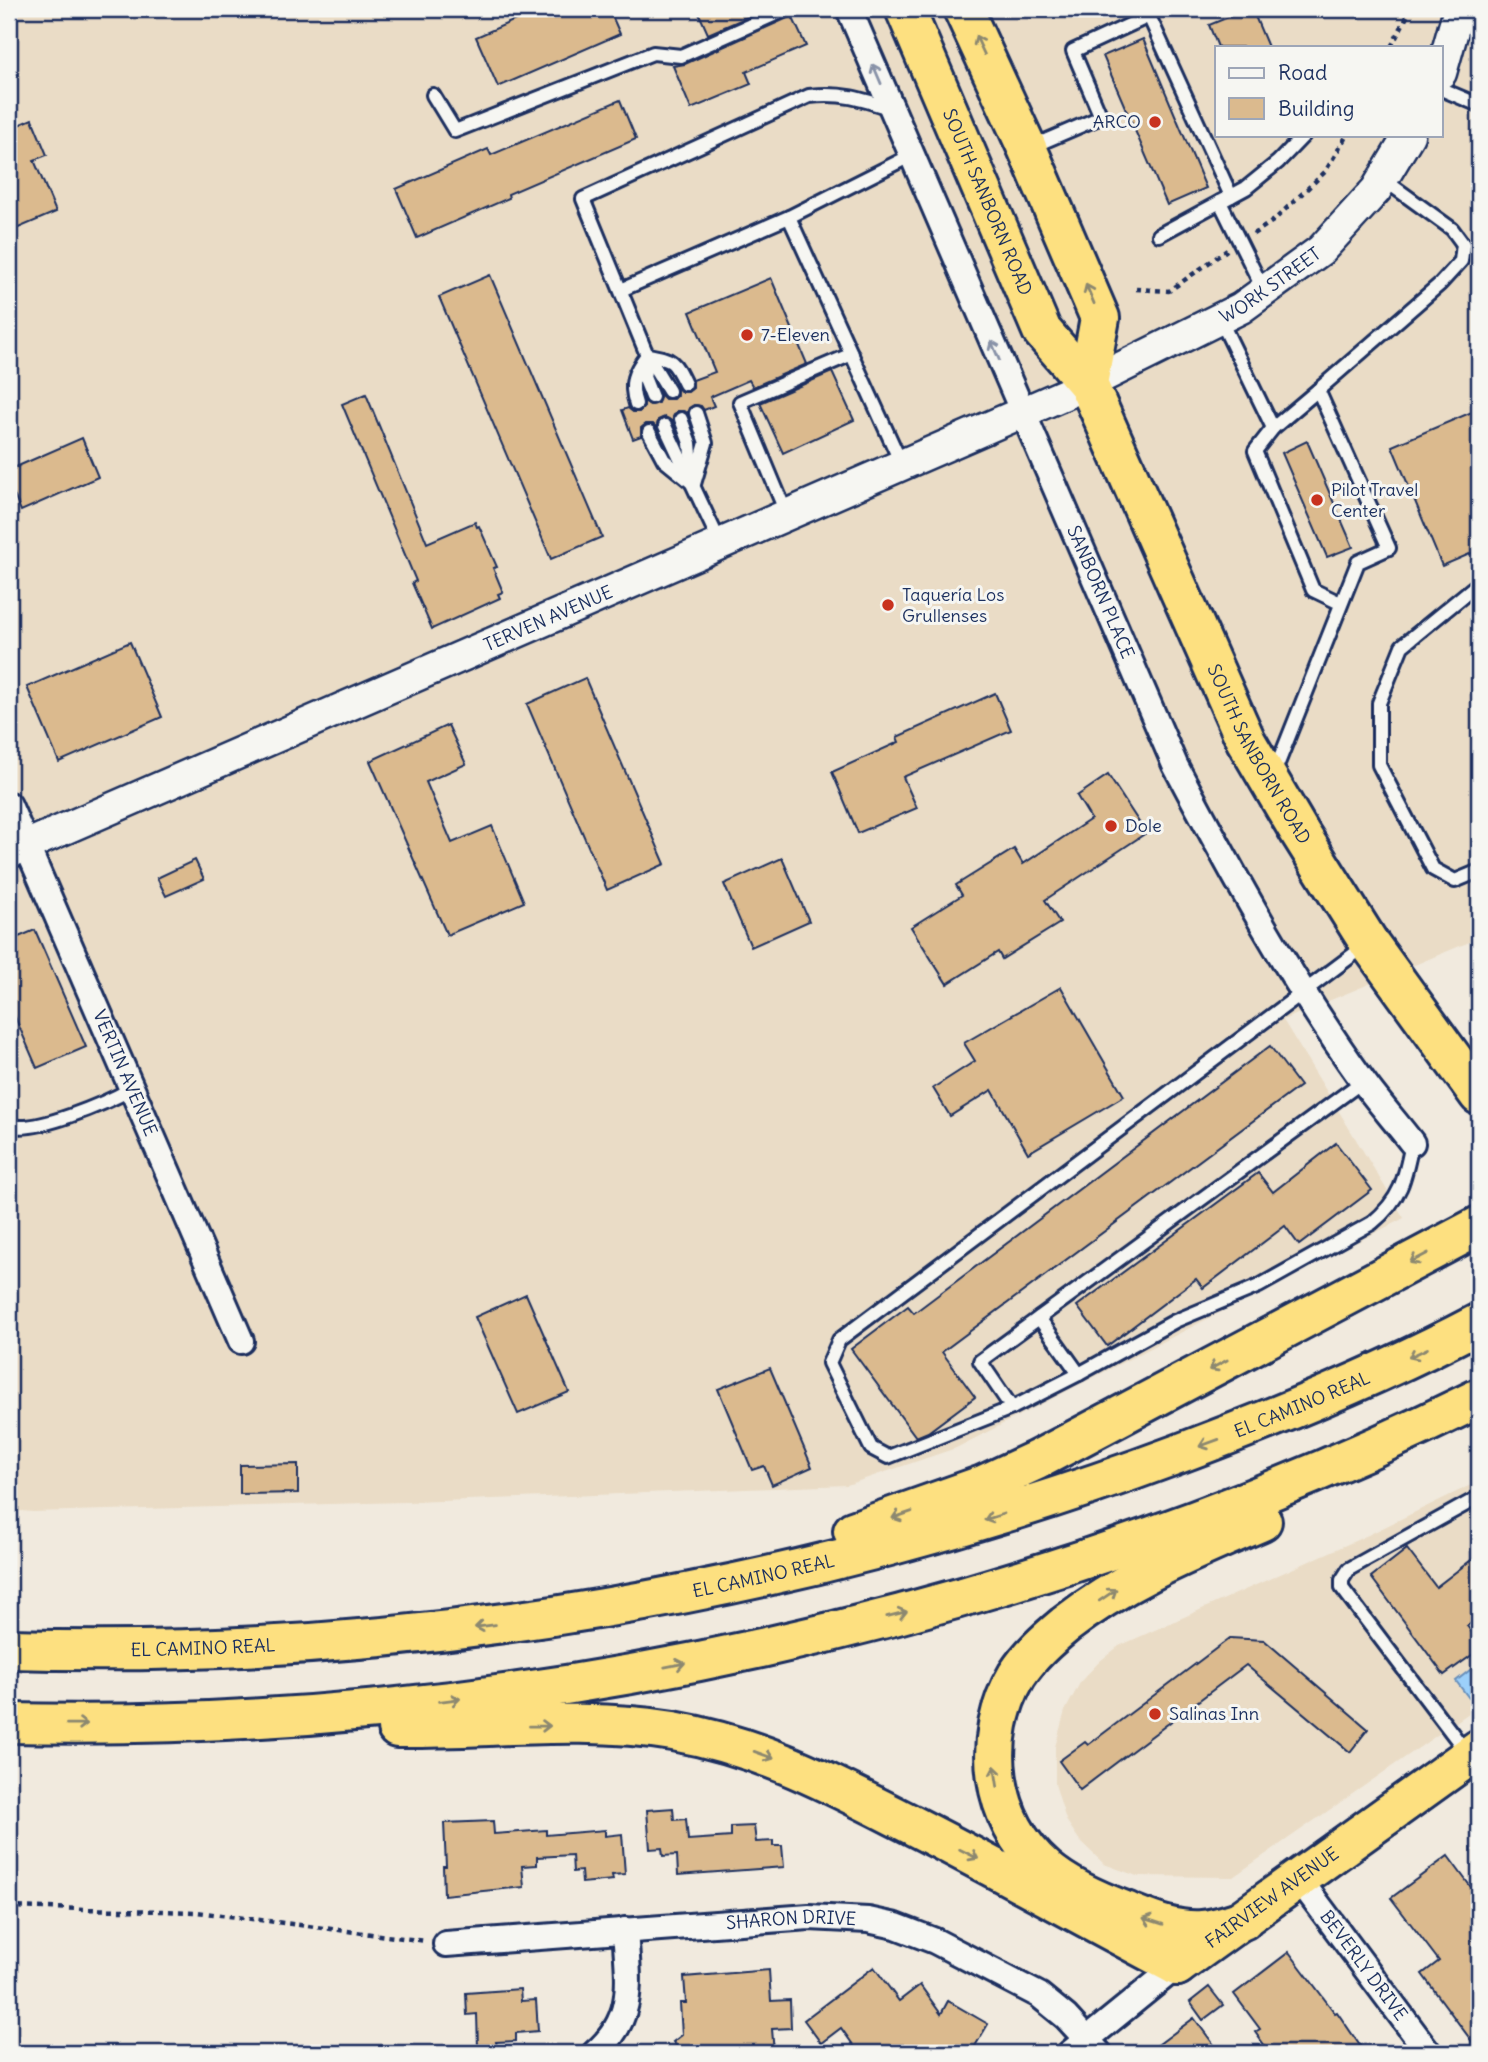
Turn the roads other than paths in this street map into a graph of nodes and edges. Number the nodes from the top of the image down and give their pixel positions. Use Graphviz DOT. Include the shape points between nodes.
graph roads {
  1 [pos="787,9"];
  2 [pos="849,9"];
  3 [pos="905,9"];
  4 [pos="963,9"];
  5 [pos="1460,9"];
  6 [pos="1442,70"];
  7 [pos="1442,89"];
  8 [pos="433,95"];
  9 [pos="1479,105"];
  10 [pos="892,109"];
  11 [pos="1303,136"];
  12 [pos="1408,136"];
  13 [pos="1027,148"];
  14 [pos="912,155"];
  15 [pos="1383,179"];
  16 [pos="1226,199"];
  17 [pos="789,217"];
  18 [pos="1159,235"];
  19 [pos="621,290"];
  20 [pos="1264,291"];
  21 [pos="1220,318"];
  22 [pos="852,354"];
  23 [pos="648,355"];
  24 [pos="685,384"];
  25 [pos="1088,384"];
  26 [pos="669,390"];
  27 [pos="1318,390"];
  28 [pos="652,397"];
  29 [pos="636,404"];
  30 [pos="696,413"];
  31 [pos="1022,413"];
  32 [pos="681,419"];
  33 [pos="665,426"];
  34 [pos="1273,428"];
  35 [pos="649,432"];
  36 [pos="902,465"];
  37 [pos="694,484"];
  38 [pos="788,515"];
  39 [pos="721,544"];
  40 [pos="1479,583"];
  41 [pos="1340,603"];
  42 [pos="1270,783"];
  43 [pos="9,805"];
  44 [pos="18,849"];
  45 [pos="1479,871"];
  46 [pos="1369,943"];
  47 [pos="1303,991"];
  48 [pos="1363,1082"];
  49 [pos="131,1089"];
  50 [pos="1479,1095"];
  51 [pos="9,1125"];
  52 [pos="1412,1143"];
  53 [pos="1479,1226"];
  54 [pos="1039,1318"];
  55 [pos="1479,1323"];
  56 [pos="241,1341"];
  57 [pos="1079,1374"];
  58 [pos="1479,1398"];
  59 [pos="1012,1408"];
  60 [pos="1401,1436"];
  61 [pos="1479,1497"];
  62 [pos="522,1622"];
  63 [pos="9,1649"];
  64 [pos="227,1720"];
  65 [pos="9,1723"];
  66 [pos="1475,1752"];
  67 [pos="1299,1879"];
  68 [pos="1243,1920"];
  69 [pos="625,1930"];
  70 [pos="446,1944"];
  71 [pos="1177,1966"];
  72 [pos="1085,2049"];
  73 [pos="595,2053"];
  74 [pos="1429,2053"];
  1 -- 8 [label="lane" via="681,56 653,53 455,131"];
  10 -- 2 [label="street, SANBORN PLACE, one-way"];
  3 -- 25 [label="highway, SOUTH SANBORN ROAD" via="1042,331"];
  13 -- 4 [label="highway, one-way"];
  5 -- 6 [label="street"];
  7 -- 9 [label="lane"];
  10 -- 14 [label="street, SANBORN PLACE"];
  10 -- 19 [label="lane" via="831,93 810,96 583,199"];
  11 -- 16 [label="lane" via="1278,162"];
  12 -- 15 [label="street, WORK STREET"];
  13 -- 16 [label="lane" via="1101,117 1073,51 1149,16"];
  25 -- 13 [label="highway, one-way" via="1100,318"];
  14 -- 17 [label="lane"];
  31 -- 14 [label="street, SANBORN PLACE, one-way"];
  15 -- 20 [label="street, WORK STREET" via="1321,250"];
  15 -- 27 [label="lane" via="1452,229 1463,244 1461,261"];
  16 -- 18 [label="lane"];
  16 -- 20 [label="lane"];
  17 -- 19 [label="lane"];
  17 -- 22 [label="lane"];
  19 -- 23 [label="lane"];
  20 -- 21 [label="street, WORK STREET"];
  21 -- 25 [label="street, WORK STREET"];
  21 -- 34 [label="lane"];
  22 -- 36 [label="lane"];
  22 -- 38 [label="lane" via="740,402"];
  23 -- 24 [label="lane" via="668,358"];
  23 -- 26 [label="lane"];
  23 -- 28 [label="lane" via="644,377"];
  23 -- 29 [label="lane" via="632,377"];
  25 -- 31 [label="street, TERVEN AVENUE"];
  25 -- 42 [label="highway, SOUTH SANBORN ROAD" via="1246,741"];
  27 -- 34 [label="lane"];
  27 -- 41 [label="lane" via="1388,548 1358,562"];
  30 -- 37 [label="lane" via="706,443"];
  31 -- 36 [label="street, TERVEN AVENUE"];
  31 -- 47 [label="street, SANBORN PLACE" via="1175,765"];
  32 -- 37 [label="lane" via="690,443"];
  33 -- 37 [label="lane"];
  34 -- 41 [label="lane" via="1255,452 1313,590"];
  35 -- 37 [label="lane" via="664,460"];
  36 -- 38 [label="street, TERVEN AVENUE"];
  37 -- 39 [label="lane"];
  38 -- 39 [label="street, TERVEN AVENUE"];
  39 -- 44 [label="street, TERVEN AVENUE"];
  40 -- 45 [label="lane" via="1402,646 1379,703 1379,765 1433,869 1455,881"];
  41 -- 42 [label="lane"];
  42 -- 46 [label="highway, SOUTH SANBORN ROAD"];
  43 -- 44 [label="street, VERTIN AVENUE"];
  44 -- 49 [label="street, VERTIN AVENUE"];
  46 -- 47 [label="lane"];
  46 -- 50 [label="highway, SOUTH SANBORN ROAD"];
  47 -- 48 [label="street, SANBORN PLACE"];
  47 -- 59 [label="lane" via="839,1340 829,1363 872,1448 888,1457"];
  48 -- 52 [label="street, SANBORN PLACE"];
  48 -- 54 [label="lane"];
  49 -- 51 [label="lane" via="55,1121 16,1128"];
  49 -- 56 [label="street, VERTIN AVENUE"];
  52 -- 57 [label="lane" via="1404,1182 1372,1223 1259,1286 1175,1321"];
  53 -- 62 [label="highway, one-way" via="983,1485 798,1548"];
  54 -- 57 [label="lane"];
  54 -- 59 [label="lane" via="980,1361"];
  55 -- 62 [label="highway, EL CAMINO REAL, one-way" via="1240,1431 1102,1483 957,1529 679,1595"];
  57 -- 59 [label="lane"];
  58 -- 60 [label="highway"];
  64 -- 60 [label="highway, one-way" via="379,1709 532,1690 826,1632 975,1594 1121,1547 1263,1495"];
  68 -- 60 [label="highway, one-way" via="1203,1930 1152,1922 1094,1898 1045,1868 1010,1823 997,1786 994,1749 1001,1710 1030,1658 1084,1611 1170,1560 1262,1521"];
  61 -- 66 [label="lane" via="1349,1569 1342,1580 1342,1588"];
  62 -- 63 [label="highway, EL CAMINO REAL, one-way" via="374,1640 223,1650"];
  65 -- 64 [label="highway, one-way"];
  64 -- 71 [label="highway, one-way" via="400,1728 619,1726 724,1742 815,1775"];
  66 -- 67 [label="highway, FAIRVIEW AVENUE"];
  67 -- 68 [label="highway, FAIRVIEW AVENUE"];
  67 -- 74 [label="street, BEVERLY DRIVE"];
  68 -- 71 [label="highway, FAIRVIEW AVENUE"];
  69 -- 70 [label="street, SHARON DRIVE"];
  69 -- 72 [label="street, SHARON DRIVE" via="809,1916 882,1922 935,1941 1027,1988 1051,2004"];
  69 -- 73 [label="street" via="627,2003 614,2033"];
  71 -- 72 [label="street, FAIRVIEW AVENUE"];
}
